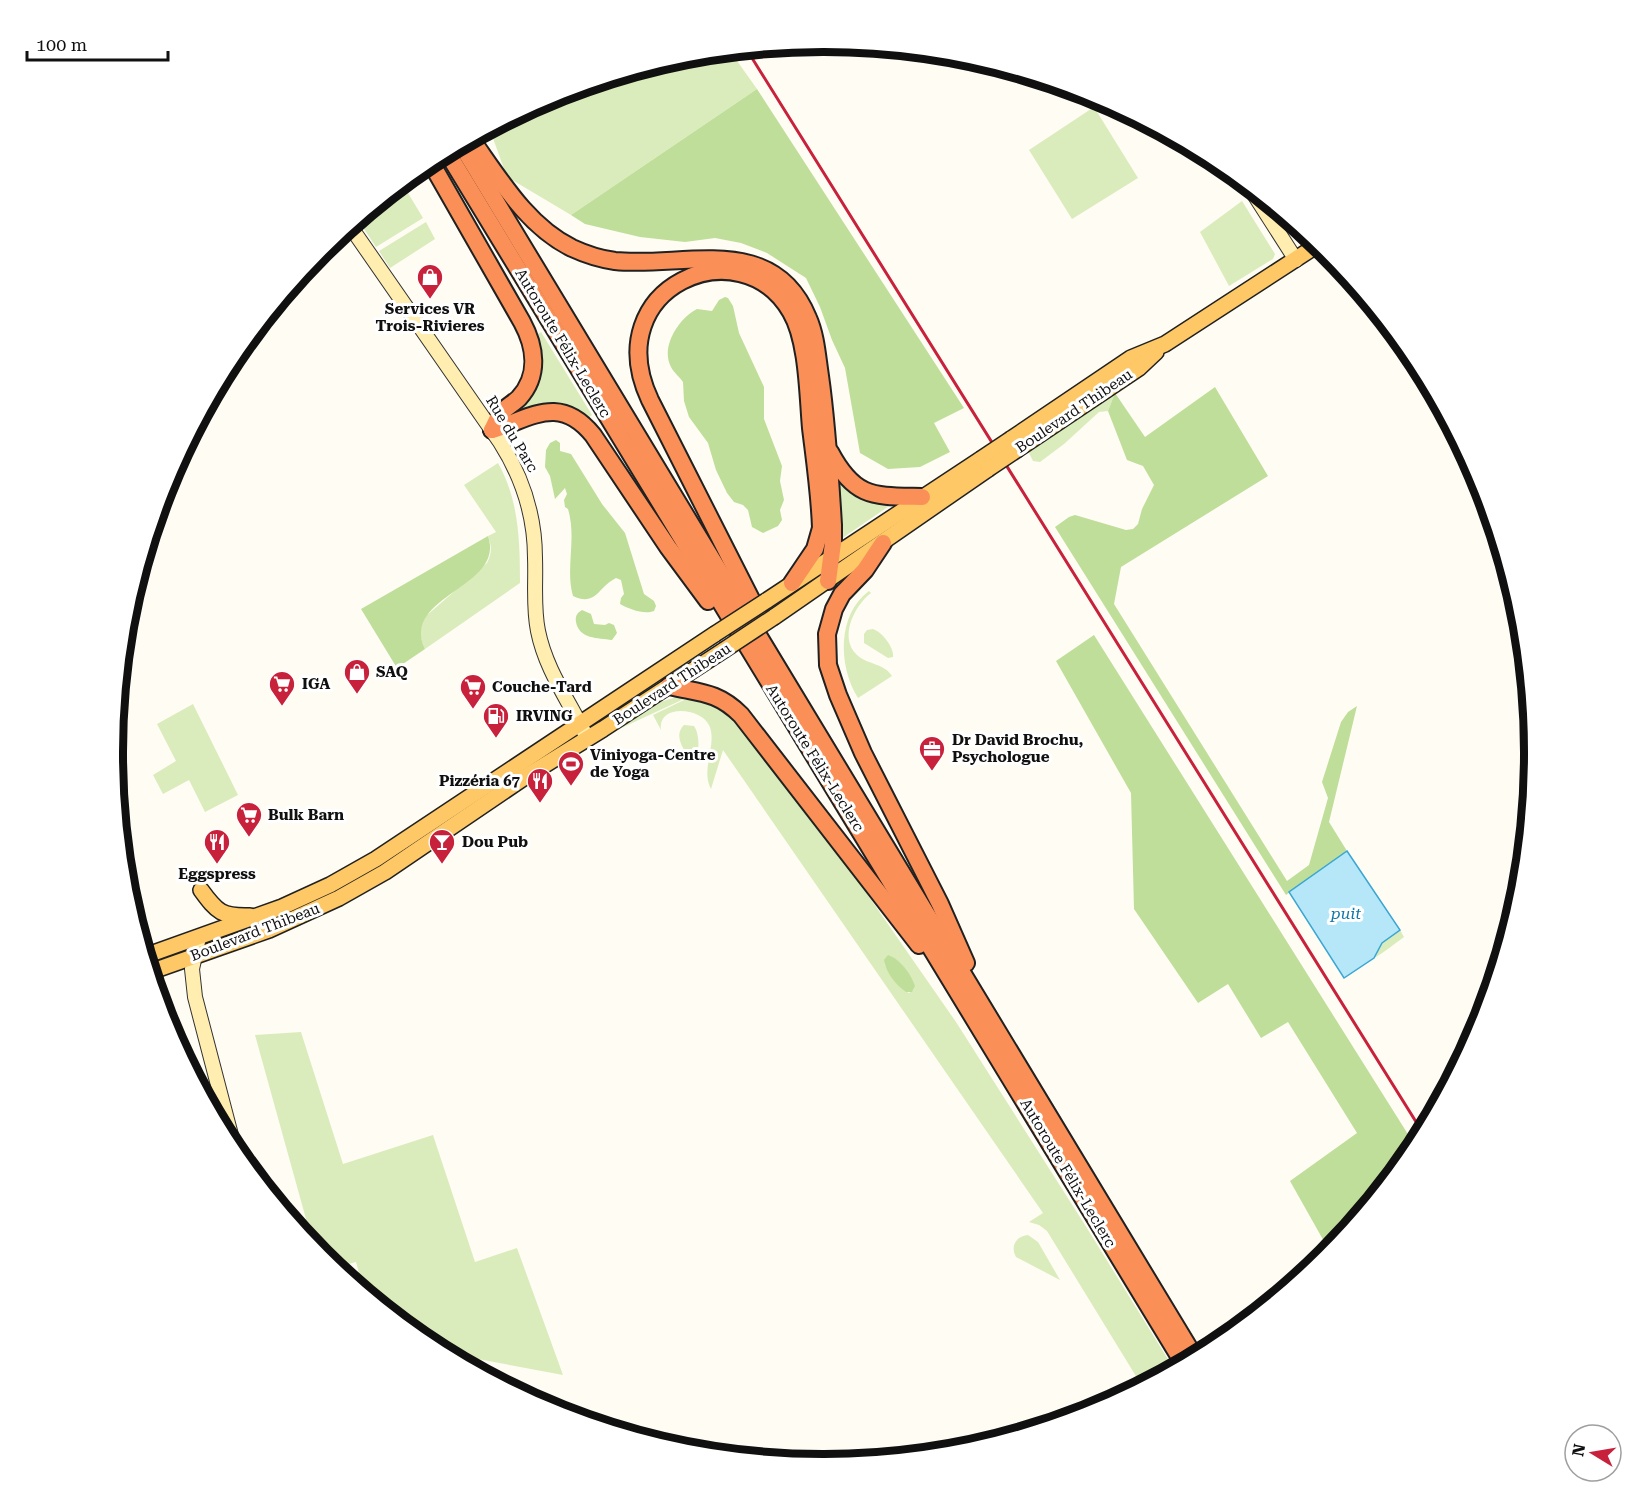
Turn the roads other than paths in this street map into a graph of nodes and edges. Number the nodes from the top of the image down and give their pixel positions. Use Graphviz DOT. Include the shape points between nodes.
graph roads {
  1 [pos="475,145"];
  2 [pos="465,151"];
  3 [pos="452,160"];
  4 [pos="435,170"];
  5 [pos="1262,206"];
  6 [pos="354,232"];
  7 [pos="1311,250"];
  8 [pos="1296,260"];
  9 [pos="492,430"];
  10 [pos="826,446"];
  11 [pos="985,464"];
  12 [pos="922,497"];
  13 [pos="883,543"];
  14 [pos="831,558"];
  15 [pos="828,580"];
  16 [pos="792,583"];
  17 [pos="669,686"];
  18 [pos="778,698"];
  19 [pos="580,723"];
  20 [pos="813,727"];
  21 [pos="587,738"];
  22 [pos="201,890"];
  23 [pos="259,916"];
  24 [pos="199,937"];
  25 [pos="152,954"];
  26 [pos="194,956"];
  27 [pos="157,969"];
  28 [pos="961,996"];
  29 [pos="994,1026"];
  30 [pos="228,1122"];
  31 [pos="1190,1350"];
  32 [pos="1180,1357"];
  1 -- 10 [label="highway" via="525,210 573,248 622,261 731,259 757,266 780,280 800,303 812,330"];
  2 -- 20 [label="highway, Autoroute Félix-Leclerc"];
  3 -- 18 [label="highway, Autoroute Félix-Leclerc"];
  4 -- 9 [label="highway" via="532,346 534,364 529,381 518,399 501,412"];
  5 -- 8 [label="street"];
  6 -- 9 [label="street, Rue du Parc"];
  7 -- 8 [label="main road, Boulevard Thibeau"];
  8 -- 11 [label="main road, Boulevard Thibeau, bridge" via="1165,344 1131,358"];
  9 -- 18 [label="highway" via="546,412 567,415 586,427"];
  9 -- 19 [label="street, Rue du Parc" via="517,470 530,507 535,541 536,619 543,651"];
  10 -- 12 [label="highway" via="842,472 862,490 883,496"];
  10 -- 14 [label="highway" via="833,525"];
  11 -- 12 [label="main road, Boulevard Thibeau"];
  11 -- 13 [label="main road, Boulevard Thibeau"];
  12 -- 14 [label="main road, Boulevard Thibeau"];
  13 -- 15 [label="main road, Boulevard Thibeau"];
  13 -- 29 [label="highway" via="842,594 832,614 826,640 829,671 863,753 939,904"];
  14 -- 15 [label="highway"];
  14 -- 16 [label="main road, Boulevard Thibeau"];
  15 -- 17 [label="main road, Boulevard Thibeau, bridge"];
  16 -- 19 [label="main road, Boulevard Thibeau, bridge"];
  16 -- 20 [label="highway" via="815,549 821,528 799,329 783,301 757,280 725,272 700,274 671,288 650,311 638,341 640,373"];
  17 -- 21 [label="main road, Boulevard Thibeau"];
  17 -- 28 [label="highway" via="711,694 741,715"];
  18 -- 28 [label="highway, Autoroute Félix-Leclerc"];
  19 -- 21 [label="street, Rue du Parc"];
  19 -- 23 [label="main road, Boulevard Thibeau" via="376,859 310,895"];
  20 -- 29 [label="highway, Autoroute Félix-Leclerc"];
  21 -- 26 [label="main road, Boulevard Thibeau" via="386,872 295,918"];
  22 -- 23 [label="main road" via="222,914"];
  23 -- 24 [label="main road, Boulevard Thibeau"];
  24 -- 25 [label="main road, Boulevard Thibeau"];
  24 -- 26 [label="street"];
  26 -- 27 [label="main road, Boulevard Thibeau"];
  26 -- 30 [label="street" via="195,997"];
  28 -- 32 [label="highway, Autoroute Félix-Leclerc"];
  29 -- 31 [label="highway, Autoroute Félix-Leclerc"];
}
